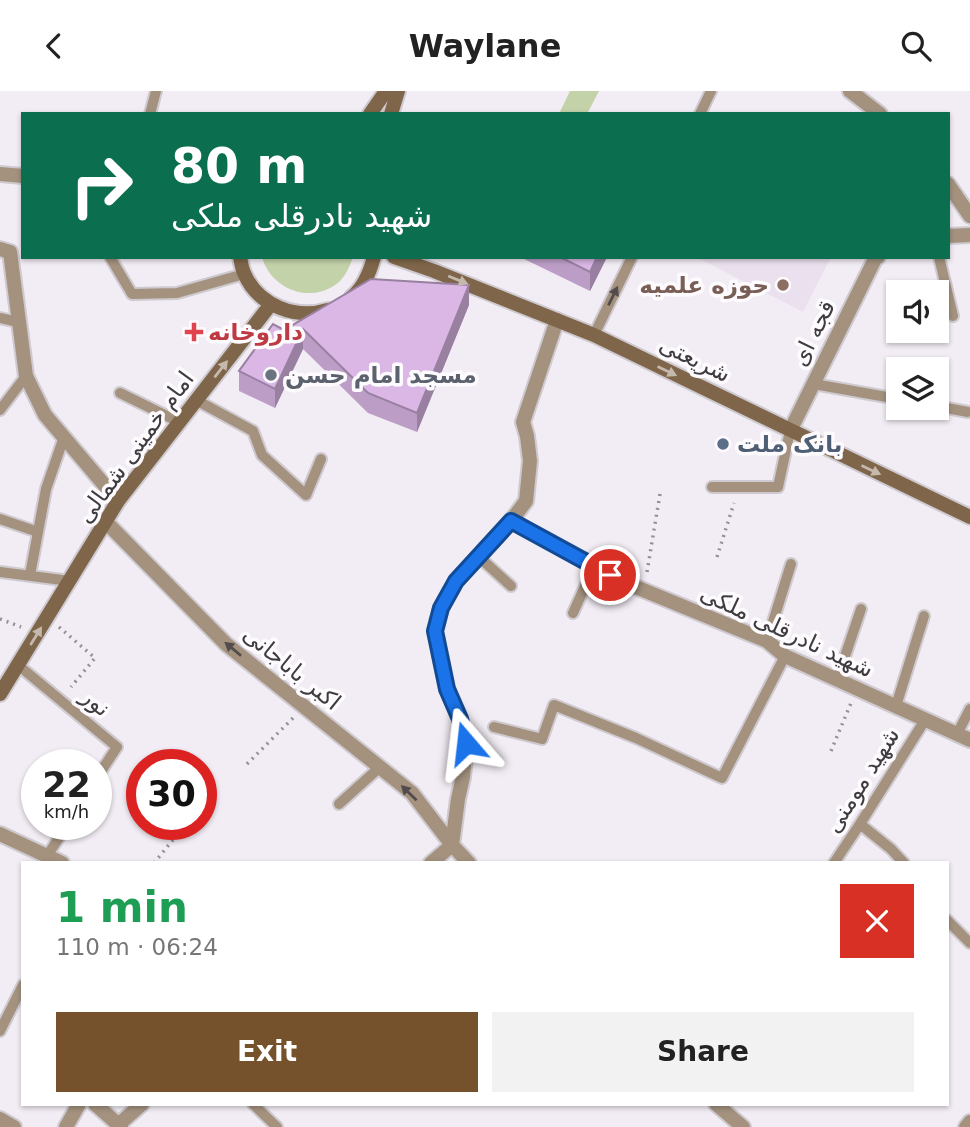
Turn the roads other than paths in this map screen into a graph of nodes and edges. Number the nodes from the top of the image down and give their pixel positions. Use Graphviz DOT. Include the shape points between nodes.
graph roads {
  1 [pos="156,91"];
  2 [pos="386,91"];
  3 [pos="398,91"];
  4 [pos="711,91"];
  5 [pos="850,91"];
  6 [pos="151,112"];
  7 [pos="371,112"];
  8 [pos="392,112"];
  9 [pos="701,112"];
  10 [pos="877,112"];
  11 [pos="0,174"];
  12 [pos="21,176"];
  13 [pos="950,187"];
  14 [pos="970,216"];
  15 [pos="970,235"];
  16 [pos="950,236"];
  17 [pos="11,251"];
  18 [pos="111,259"];
  19 [pos="240,259"];
  20 [pos="374,259"];
  21 [pos="400,259"];
  22 [pos="631,259"];
  23 [pos="875,259"];
  24 [pos="939,259"];
  25 [pos="244,274"];
  26 [pos="271,304"];
  27 [pos="953,316"];
  28 [pos="0,318"];
  29 [pos="557,320"];
  30 [pos="18,322"];
  31 [pos="594,335"];
  32 [pos="26,376"];
  33 [pos="814,384"];
  34 [pos="120,393"];
  35 [pos="886,397"];
  36 [pos="196,400"];
  37 [pos="949,408"];
  38 [pos="0,410"];
  39 [pos="968,412"];
  40 [pos="178,422"];
  41 [pos="790,431"];
  42 [pos="64,437"];
  43 [pos="321,459"];
  44 [pos="712,487"];
  45 [pos="118,501"];
  46 [pos="970,517"];
  47 [pos="0,519"];
  48 [pos="511,521"];
  49 [pos="106,522"];
  50 [pos="38,532"];
  51 [pos="478,556"];
  52 [pos="791,564"];
  53 [pos="594,566"];
  54 [pos="0,572"];
  55 [pos="30,575"];
  56 [pos="70,581"];
  57 [pos="511,586"];
  58 [pos="861,609"];
  59 [pos="573,613"];
  60 [pos="924,616"];
  61 [pos="766,641"];
  62 [pos="785,656"];
  63 [pos="18,664"];
  64 [pos="837,680"];
  65 [pos="0,694"];
  66 [pos="896,706"];
  67 [pos="970,709"];
  68 [pos="925,720"];
  69 [pos="494,727"];
  70 [pos="964,737"];
  71 [pos="112,755"];
  72 [pos="380,767"];
  73 [pos="339,804"];
  74 [pos="860,824"];
  75 [pos="0,834"];
  76 [pos="58,840"];
  77 [pos="452,845"];
  78 [pos="47,856"];
  79 [pos="58,861"];
  80 [pos="433,861"];
  81 [pos="467,861"];
  82 [pos="835,861"];
  83 [pos="902,861"];
  84 [pos="949,923"];
  85 [pos="970,943"];
  86 [pos="21,989"];
  87 [pos="0,1031"];
  88 [pos="78,1106"];
  89 [pos="97,1106"];
  90 [pos="140,1106"];
  91 [pos="255,1106"];
  92 [pos="718,1106"];
  93 [pos="0,1119"];
  94 [pos="970,1122"];
  95 [pos="119,1126"];
  96 [pos="15,1127"];
  97 [pos="66,1127"];
  98 [pos="277,1127"];
  99 [pos="743,1127"];
  100 [pos="966,1127"];
  1 -- 6 [label="lane"];
  2 -- 7 [label="main road"];
  3 -- 8 [label="main road"];
  4 -- 9 [label="lane"];
  5 -- 10 [label="street"];
  11 -- 12 [label="street"];
  13 -- 14 [label="street"];
  15 -- 16 [label="street"];
  17 -- 30 [label="street"];
  18 -- 25 [label="lane" via="132,294 177,293"];
  19 -- 25 [label="main road"];
  20 -- 26 [label="main road" via="357,293 338,307 316,314 293,313"];
  21 -- 29 [label="main road, شریعتی, one-way"];
  31 -- 22 [label="lane, one-way"];
  23 -- 33 [label="street, قجه ای"];
  24 -- 27 [label="lane"];
  25 -- 26 [label="main road"];
  36 -- 26 [label="main road, امام خمینی شمالی, one-way"];
  28 -- 30 [label="lane"];
  29 -- 31 [label="main road, شریعتی"];
  29 -- 48 [label="street" via="523,422 530,461 526,501"];
  30 -- 32 [label="street"];
  31 -- 41 [label="main road, شریعتی, one-way"];
  32 -- 38 [label="lane"];
  32 -- 42 [label="street" via="46,415"];
  33 -- 35 [label="lane"];
  33 -- 41 [label="street, قجه ای"];
  34 -- 40 [label="lane"];
  36 -- 40 [label="main road, امام خمینی شمالی"];
  36 -- 43 [label="lane" via="253,431 262,455 306,495"];
  37 -- 39 [label="lane"];
  40 -- 45 [label="main road, امام خمینی شمالی"];
  41 -- 44 [label="lane" via="778,488"];
  41 -- 46 [label="main road, شریعتی, one-way"];
  42 -- 45 [label="street"];
  42 -- 50 [label="lane" via="46,488"];
  45 -- 49 [label="main road, امام خمینی شمالی"];
  47 -- 50 [label="lane"];
  48 -- 51 [label="street"];
  48 -- 53 [label="street, شهید نادرقلی ملکی"];
  49 -- 56 [label="main road, امام خمینی شمالی"];
  72 -- 49 [label="street, اکبر باباجانی, one-way" via="226,644"];
  50 -- 55 [label="lane"];
  51 -- 57 [label="lane"];
  51 -- 77 [label="street" via="456,581 435,631 447,689 466,743"];
  52 -- 61 [label="lane"];
  53 -- 59 [label="lane"];
  53 -- 61 [label="street, شهید نادرقلی ملکی"];
  54 -- 55 [label="lane"];
  55 -- 56 [label="lane"];
  63 -- 56 [label="main road, امام خمینی شمالی, one-way"];
  58 -- 64 [label="lane"];
  60 -- 66 [label="lane"];
  61 -- 62 [label="street, شهید نادرقلی ملکی"];
  62 -- 64 [label="street, شهید نادرقلی ملکی"];
  62 -- 69 [label="lane" via="722,778 554,705 542,739"];
  63 -- 65 [label="main road, امام خمینی شمالی"];
  63 -- 71 [label="lane, نور" via="117,747"];
  64 -- 66 [label="street, شهید نادرقلی ملکی"];
  66 -- 68 [label="street, شهید نادرقلی ملکی"];
  67 -- 70 [label="lane"];
  68 -- 70 [label="street, شهید نادرقلی ملکی"];
  68 -- 74 [label="lane, شهید مومنی"];
  72 -- 73 [label="lane"];
  77 -- 72 [label="street, اکبر باباجانی, one-way" via="412,793"];
  74 -- 82 [label="lane, شهید مومنی"];
  74 -- 83 [label="lane"];
  75 -- 78 [label="street"];
  76 -- 78 [label="lane"];
  77 -- 80 [label="street"];
  77 -- 81 [label="street, اکبر باباجانی"];
  78 -- 79 [label="street"];
  84 -- 85 [label="lane"];
  86 -- 87 [label="lane"];
  88 -- 97 [label="street"];
  89 -- 95 [label="street"];
  90 -- 95 [label="street"];
  91 -- 98 [label="lane"];
  92 -- 99 [label="street"];
  93 -- 96 [label="street"];
  94 -- 100 [label="street"];
}
